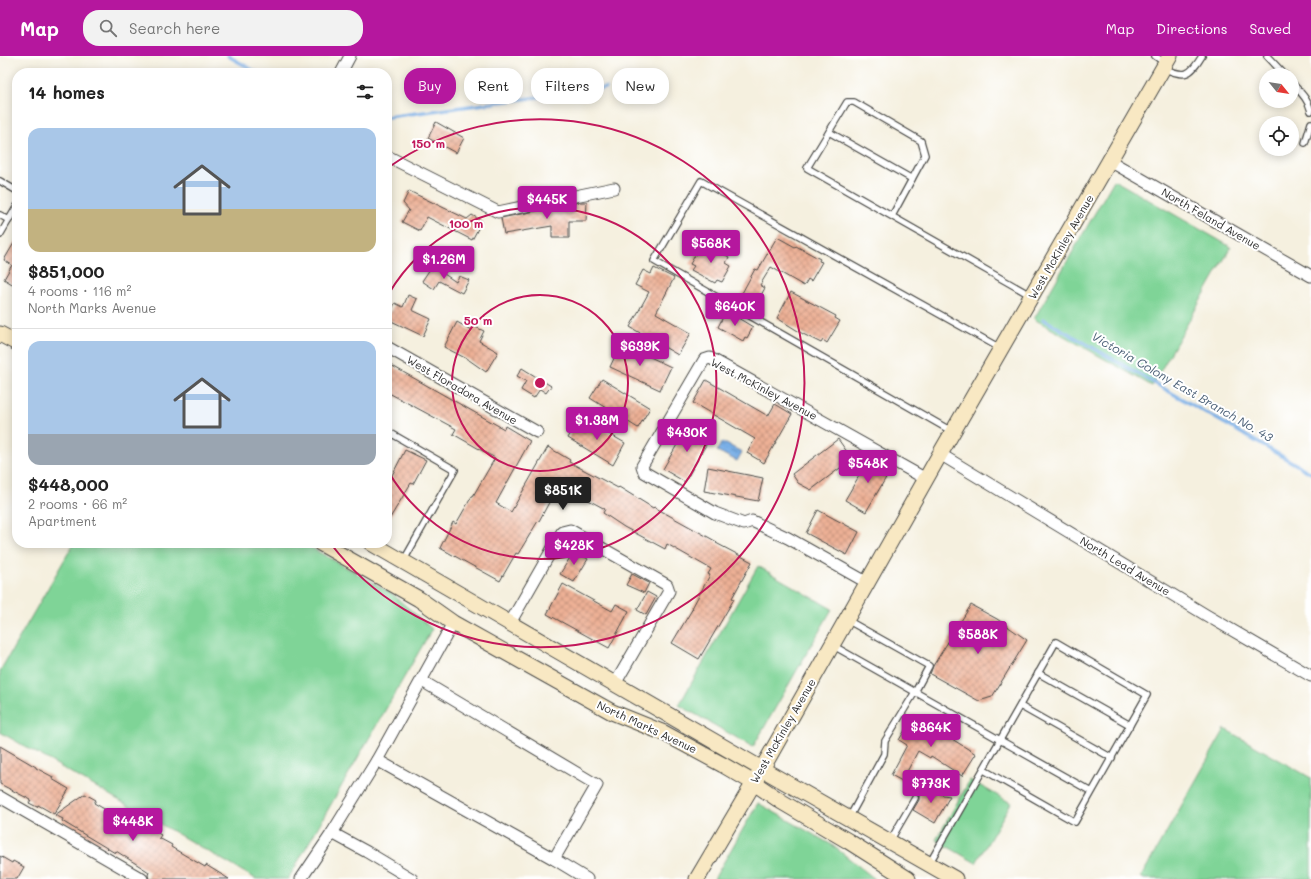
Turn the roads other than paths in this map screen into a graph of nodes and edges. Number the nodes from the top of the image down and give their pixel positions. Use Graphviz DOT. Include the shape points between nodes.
graph roads {
  1 [pos="350,56"];
  2 [pos="1202,56"];
  3 [pos="1267,56"];
  4 [pos="1163,61"];
  5 [pos="344,68"];
  6 [pos="1278,68"];
  7 [pos="1299,91"];
  8 [pos="1311,111"];
  9 [pos="1311,123"];
  10 [pos="829,132"];
  11 [pos="1306,143"];
  12 [pos="392,159"];
  13 [pos="1110,161"];
  14 [pos="912,179"];
  15 [pos="0,181"];
  16 [pos="12,188"];
  17 [pos="614,188"];
  18 [pos="0,215"];
  19 [pos="12,215"];
  20 [pos="892,216"];
  21 [pos="9,220"];
  22 [pos="0,235"];
  23 [pos="1311,276"];
  24 [pos="1032,296"];
  25 [pos="0,334"];
  26 [pos="12,340"];
  27 [pos="1002,349"];
  28 [pos="392,350"];
  29 [pos="536,432"];
  30 [pos="953,432"];
  31 [pos="392,434"];
  32 [pos="940,454"];
  33 [pos="926,479"];
  34 [pos="329,548"];
  35 [pos="380,548"];
  36 [pos="403,561"];
  37 [pos="868,583"];
  38 [pos="847,620"];
  39 [pos="453,622"];
  40 [pos="510,623"];
  41 [pos="832,645"];
  42 [pos="1038,673"];
  43 [pos="1311,676"];
  44 [pos="422,681"];
  45 [pos="614,684"];
  46 [pos="915,692"];
  47 [pos="1020,706"];
  48 [pos="1130,725"];
  49 [pos="1000,740"];
  50 [pos="1112,758"];
  51 [pos="377,760"];
  52 [pos="762,769"];
  53 [pos="984,770"];
  54 [pos="754,783"];
  55 [pos="1092,792"];
  56 [pos="0,797"];
  57 [pos="915,798"];
  58 [pos="849,818"];
  59 [pos="332,834"];
  60 [pos="890,842"];
  61 [pos="554,859"];
  62 [pos="929,864"];
  63 [pos="142,879"];
  64 [pos="301,879"];
  65 [pos="412,879"];
  66 [pos="587,879"];
  67 [pos="697,879"];
  68 [pos="908,879"];
  69 [pos="956,879"];
  1 -- 5 [label="street"];
  2 -- 4 [label="lane" via="1196,67 1187,74 1177,75"];
  3 -- 6 [label="lane"];
  4 -- 13 [label="main road, West McKinley Avenue"];
  7 -- 8 [label="lane"];
  9 -- 11 [label="lane"];
  10 -- 14 [label="lane"];
  10 -- 14 [label="lane" via="847,102 854,102 921,141 925,156"];
  10 -- 20 [label="lane" via="807,168"];
  12 -- 17 [label="street" via="498,212"];
  13 -- 23 [label="street, North Feland Avenue"];
  13 -- 24 [label="main road, West McKinley Avenue"];
  14 -- 20 [label="lane"];
  15 -- 16 [label="lane"];
  18 -- 21 [label="lane"];
  19 -- 21 [label="lane"];
  20 -- 24 [label="lane"];
  21 -- 22 [label="lane"];
  24 -- 27 [label="main road, West McKinley Avenue"];
  25 -- 26 [label="main road"];
  27 -- 30 [label="main road, West McKinley Avenue"];
  27 -- 30 [label="lane" via="701,181 654,261"];
  28 -- 29 [label="street, West Floradora Avenue"];
  30 -- 32 [label="main road, West McKinley Avenue"];
  31 -- 36 [label="lane" via="455,470"];
  32 -- 33 [label="main road, West McKinley Avenue"];
  32 -- 43 [label="street, North Lead Avenue"];
  33 -- 37 [label="main road, West McKinley Avenue"];
  33 -- 37 [label="street, West McKinley Avenue" via="710,358 704,360 642,466 644,472 715,513 744,524 752,521"];
  34 -- 39 [label="main road, North Marks Avenue" via="419,599"];
  35 -- 36 [label="main road, North Marks Avenue"];
  36 -- 40 [label="main road, North Marks Avenue"];
  37 -- 38 [label="main road, West McKinley Avenue"];
  38 -- 41 [label="main road, West McKinley Avenue"];
  38 -- 46 [label="lane" via="929,666"];
  39 -- 44 [label="street"];
  39 -- 54 [label="main road, North Marks Avenue" via="612,712 676,739"];
  40 -- 45 [label="main road, North Marks Avenue"];
  40 -- 45 [label="street" via="562,532 570,530 667,585 669,591"];
  41 -- 46 [label="lane"];
  41 -- 52 [label="main road, West McKinley Avenue"];
  42 -- 47 [label="lane"];
  42 -- 48 [label="lane"];
  42 -- 48 [label="lane" via="1056,642 1147,695"];
  44 -- 51 [label="street"];
  44 -- 61 [label="street" via="597,784"];
  45 -- 52 [label="main road, North Marks Avenue"];
  46 -- 49 [label="lane"];
  46 -- 58 [label="lane" via="885,741 884,754"];
  47 -- 49 [label="lane"];
  47 -- 50 [label="lane"];
  48 -- 50 [label="lane"];
  49 -- 53 [label="lane"];
  49 -- 55 [label="lane"];
  50 -- 55 [label="lane"];
  51 -- 59 [label="street"];
  51 -- 61 [label="street"];
  52 -- 54 [label="main road, West McKinley Avenue"];
  52 -- 58 [label="main road, North Marks Avenue"];
  53 -- 55 [label="lane" via="1075,822"];
  53 -- 62 [label="lane"];
  54 -- 67 [label="main road, West McKinley Avenue"];
  54 -- 68 [label="main road, North Marks Avenue"];
  56 -- 63 [label="street"];
  57 -- 60 [label="lane"];
  58 -- 60 [label="main road, North Marks Avenue"];
  59 -- 64 [label="street"];
  59 -- 65 [label="street"];
  60 -- 62 [label="main road, North Marks Avenue"];
  61 -- 66 [label="street"];
  62 -- 69 [label="main road, North Marks Avenue"];
}
